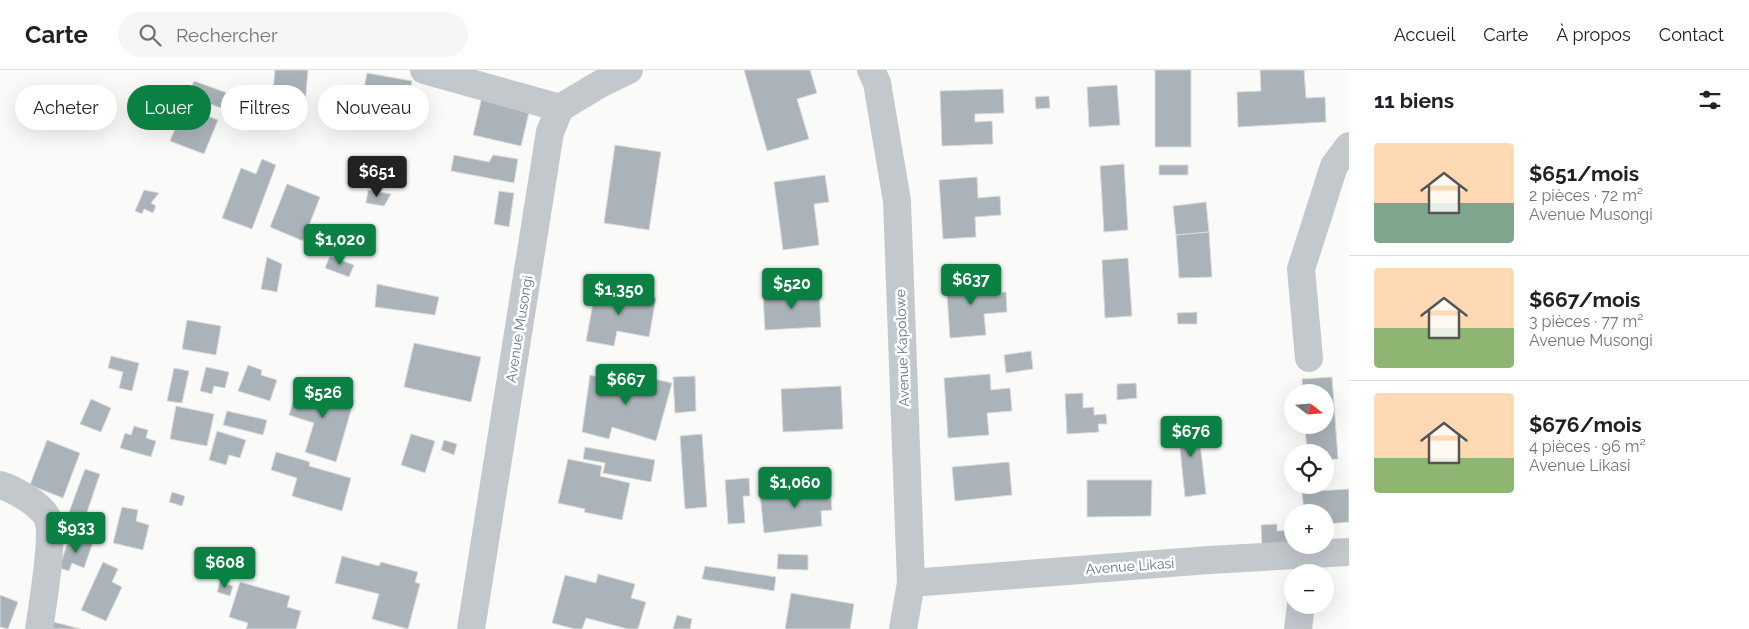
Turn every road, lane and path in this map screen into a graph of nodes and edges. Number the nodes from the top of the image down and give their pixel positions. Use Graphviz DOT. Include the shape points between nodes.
graph roads {
  1 [pos="424,70"];
  2 [pos="629,70"];
  3 [pos="871,70"];
  4 [pos="560,108"];
  5 [pos="1349,146"];
  6 [pos="1309,358"];
  7 [pos="0,485"];
  8 [pos="1349,552"];
  9 [pos="1306,564"];
  10 [pos="911,583"];
  11 [pos="1300,614"];
  12 [pos="39,629"];
  13 [pos="471,629"];
  14 [pos="903,629"];
  15 [pos="1298,629"];
  1 -- 4 [label="street"];
  2 -- 4 [label="street"];
  3 -- 10 [label="street, Avenue Kapolowe" via="877,83 897,201"];
  4 -- 13 [label="street, Avenue Musongi" via="550,132"];
  5 -- 6 [label="street" via="1334,166 1301,269"];
  7 -- 12 [label="street" via="39,506 48,519 46,586"];
  8 -- 9 [label="street, Avenue Likasi"];
  9 -- 10 [label="street, Avenue Likasi" via="1209,560"];
  10 -- 14 [label="street, Avenue Kapolowe"];
  11 -- 15 [label="street"];
}
